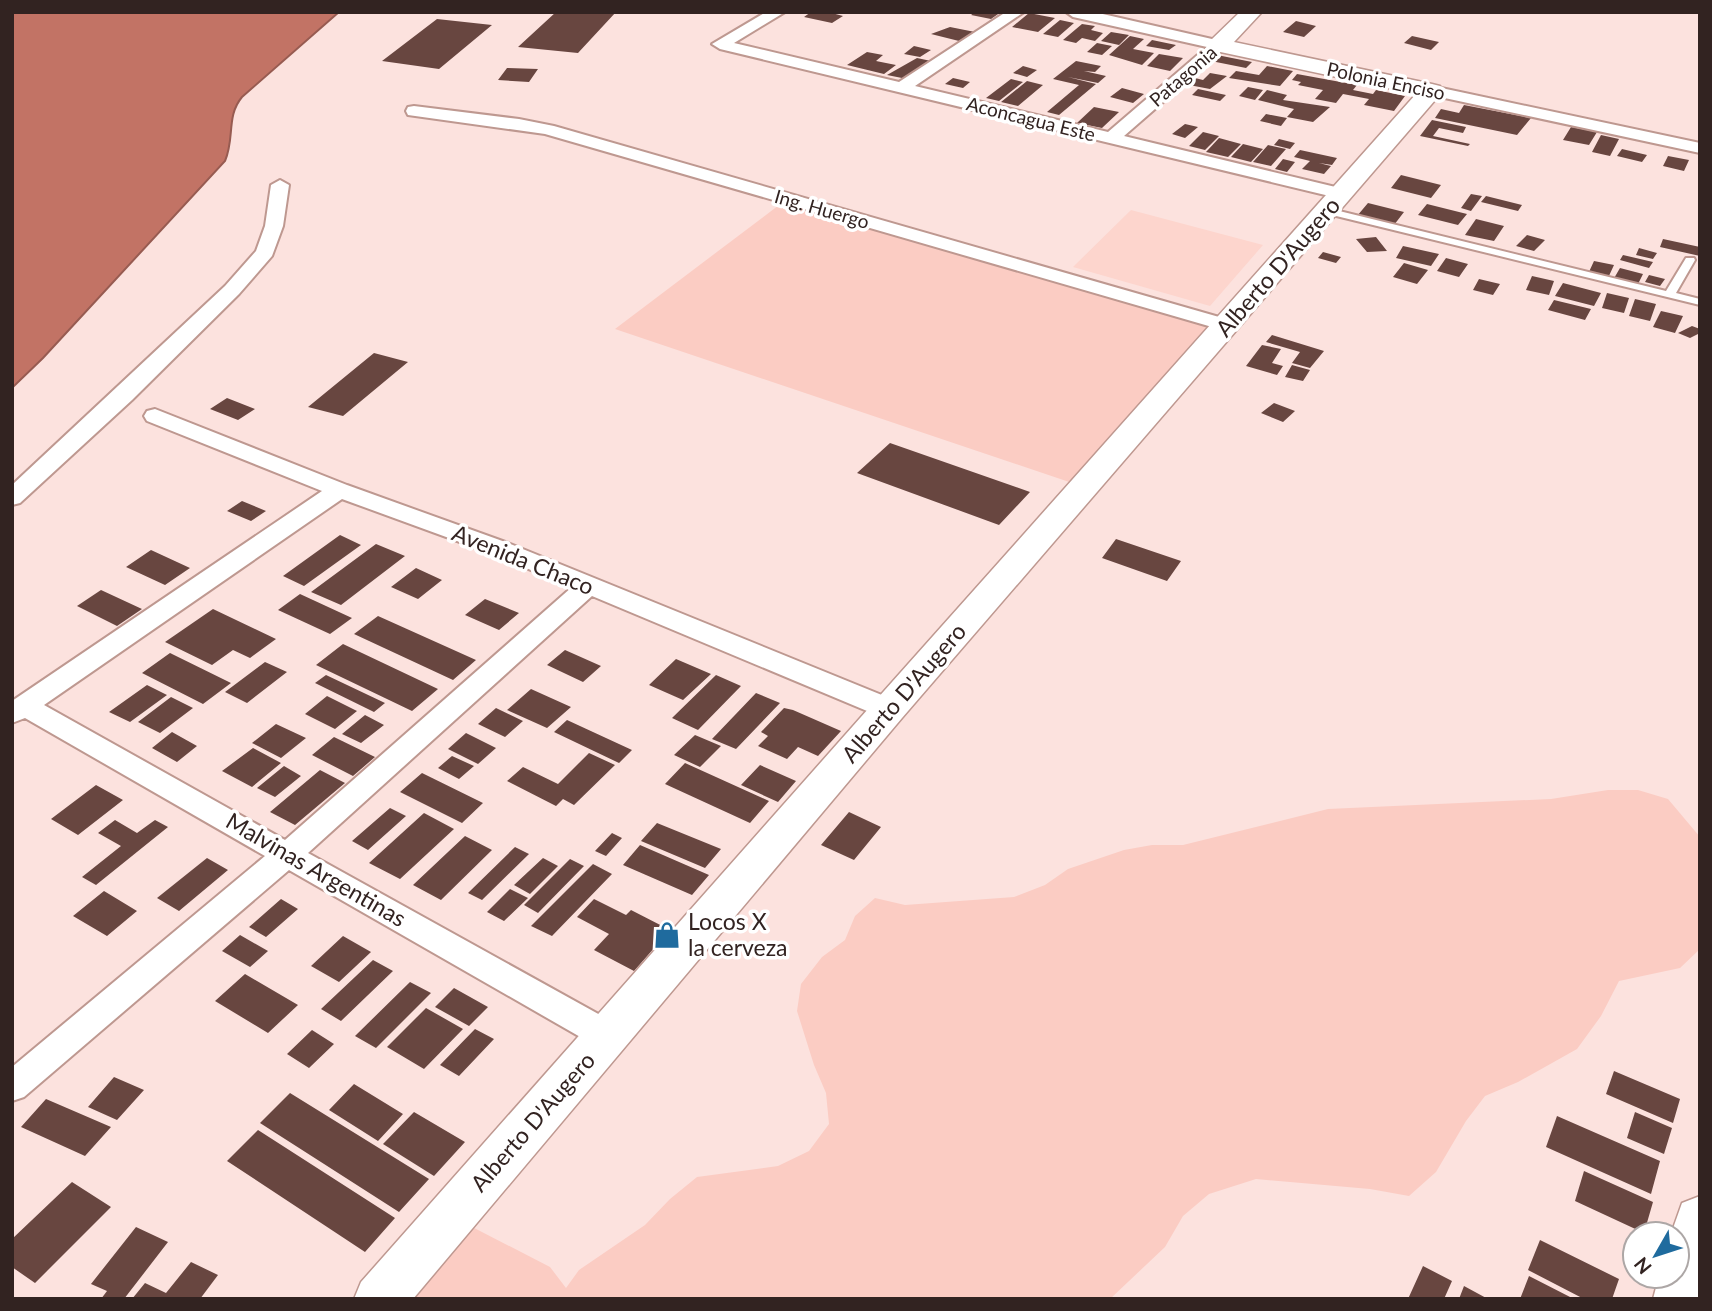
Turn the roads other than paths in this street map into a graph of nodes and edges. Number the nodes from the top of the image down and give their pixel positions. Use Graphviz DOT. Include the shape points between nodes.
graph roads {
  1 [pos="778,12"];
  2 [pos="1017,12"];
  3 [pos="1073,12"];
  4 [pos="1252,12"];
  5 [pos="1219,45"];
  6 [pos="901,88"];
  7 [pos="1432,91"];
  8 [pos="414,111"];
  9 [pos="1111,139"];
  10 [pos="1700,148"];
  11 [pos="280,185"];
  12 [pos="1334,203"];
  13 [pos="1690,260"];
  14 [pos="1669,295"];
  15 [pos="1700,302"];
  16 [pos="1226,325"];
  17 [pos="155,416"];
  18 [pos="339,490"];
  19 [pos="12,498"];
  20 [pos="588,586"];
  21 [pos="889,709"];
  22 [pos="18,710"];
  23 [pos="288,853"];
  24 [pos="608,1036"];
  25 [pos="12,1087"];
  26 [pos="1700,1219"];
  27 [pos="380,1299"];
  28 [pos="1679,1299"];
  1 -- 6 [label="street, Aconcagua Este" via="720,44"];
  2 -- 6 [label="street"];
  3 -- 5 [label="street, Polonia Enciso"];
  4 -- 5 [label="main road, Patagonia"];
  5 -- 7 [label="main road, Polonia Enciso"];
  5 -- 9 [label="street, Patagonia"];
  6 -- 9 [label="street, Aconcagua Este"];
  7 -- 10 [label="street, Polonia Enciso"];
  7 -- 12 [label="main road, Alberto D'Augero"];
  8 -- 16 [label="street, Ing. Huergo" via="548,130"];
  9 -- 12 [label="street, Aconcagua Este"];
  11 -- 19 [label="street" via="265,252 124,396"];
  12 -- 14 [label="lane"];
  12 -- 16 [label="main road, Alberto D'Augero"];
  13 -- 14 [label="lane"];
  14 -- 15 [label="lane"];
  16 -- 21 [label="main road, Alberto D'Augero"];
  17 -- 18 [label="street, Avenida Chaco"];
  18 -- 20 [label="street, Avenida Chaco"];
  18 -- 22 [label="street"];
  20 -- 21 [label="street, Avenida Chaco"];
  20 -- 23 [label="street"];
  21 -- 24 [label="main road, Alberto D'Augero"];
  22 -- 23 [label="street, Malvinas Argentinas"];
  23 -- 24 [label="street, Malvinas Argentinas"];
  23 -- 25 [label="street"];
  24 -- 27 [label="main road, Alberto D'Augero"];
  26 -- 28 [label="main road"];
}
